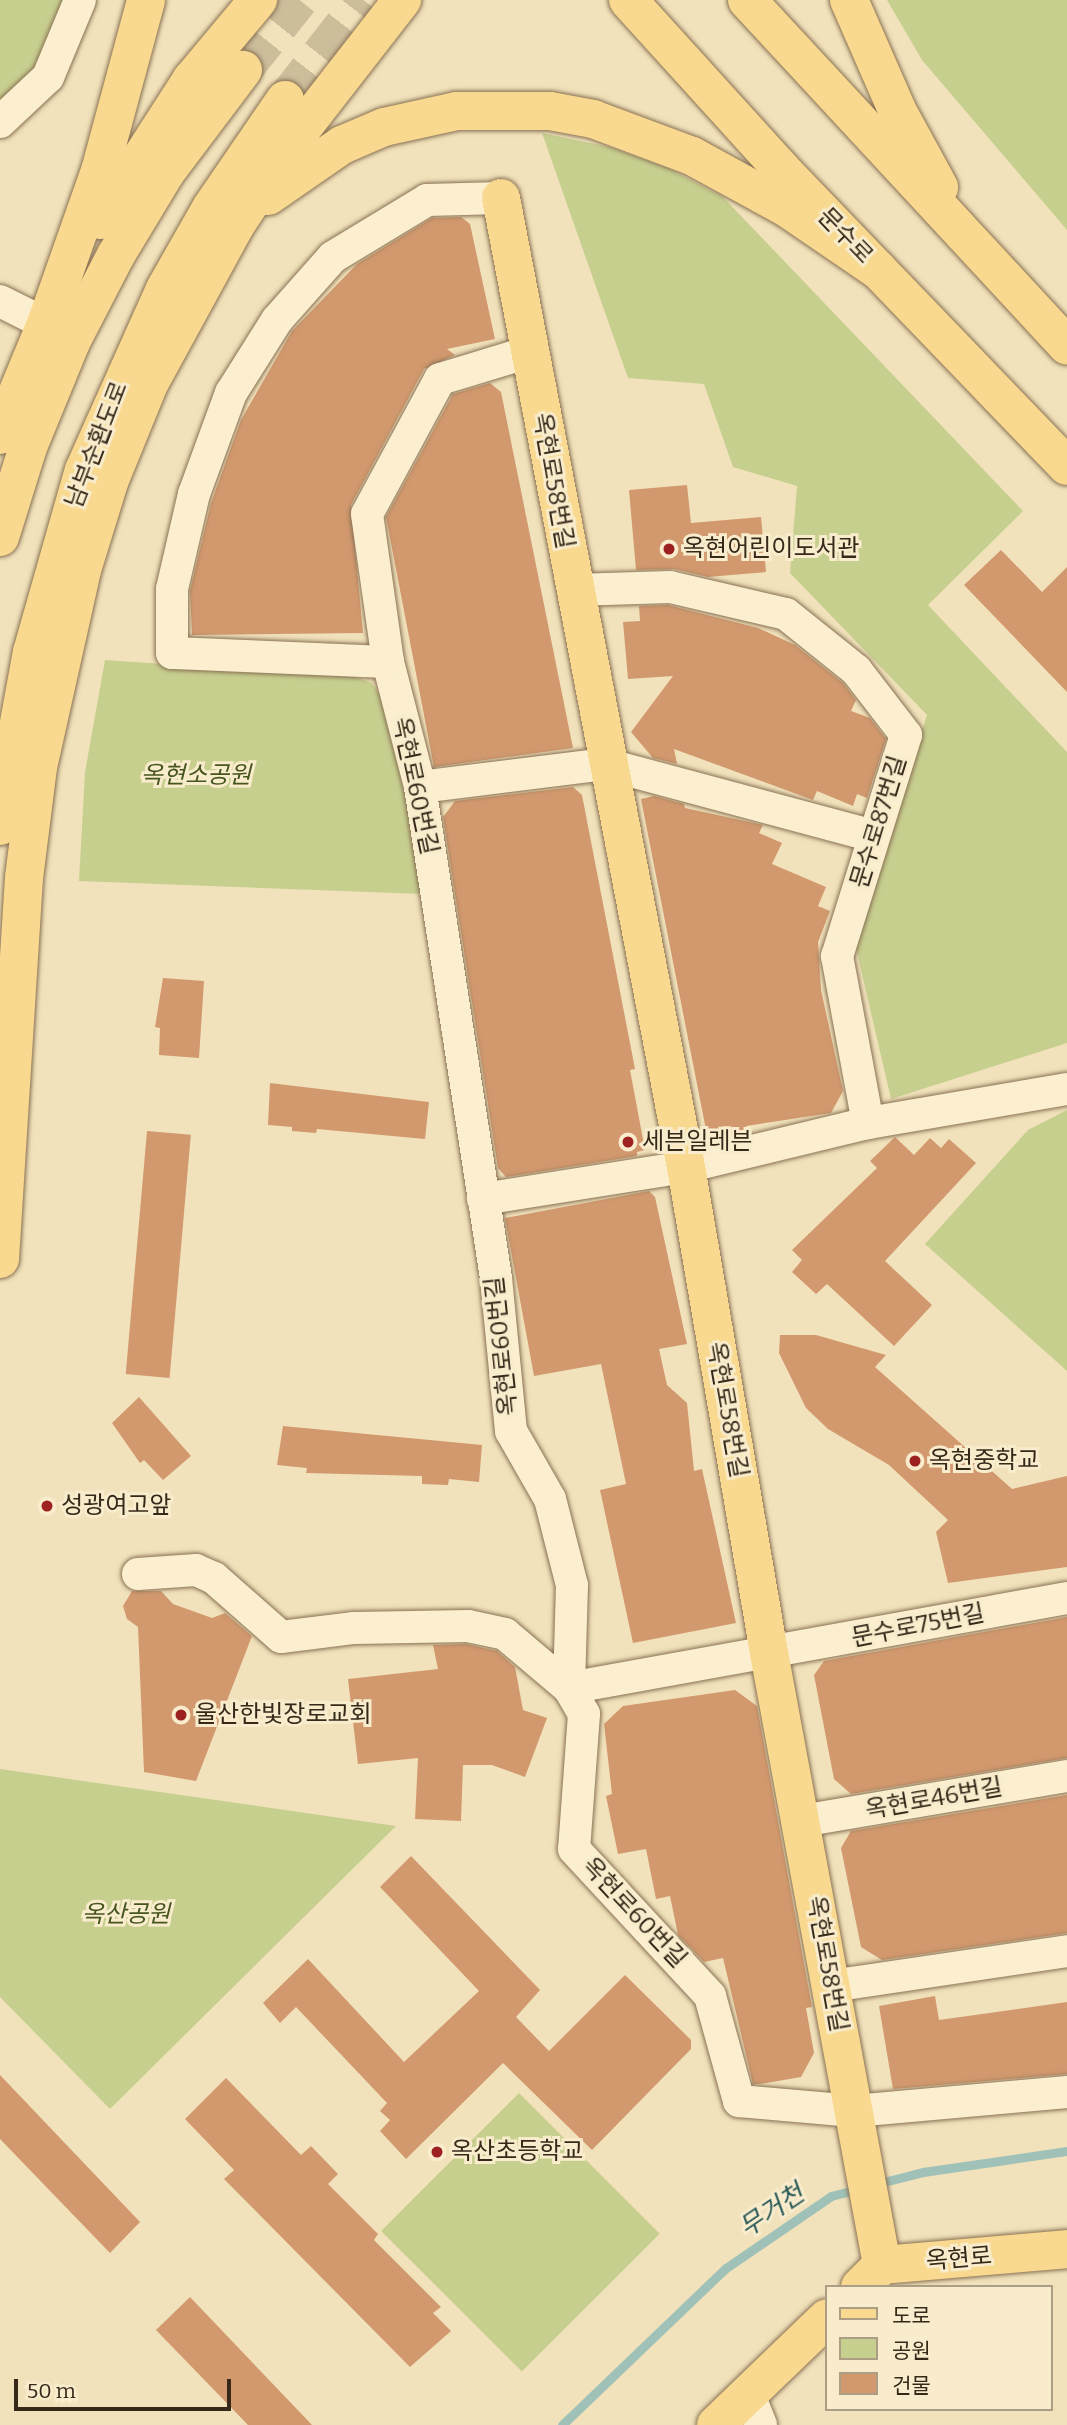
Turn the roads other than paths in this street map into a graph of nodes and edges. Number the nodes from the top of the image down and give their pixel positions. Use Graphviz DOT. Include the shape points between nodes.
graph roads {
  1 [pos="80,0"];
  2 [pos="146,0"];
  3 [pos="258,0"];
  4 [pos="402,0"];
  5 [pos="628,0"];
  6 [pos="747,0"];
  7 [pos="849,0"];
  8 [pos="243,70"];
  9 [pos="285,100"];
  10 [pos="0,122"];
  11 [pos="501,198"];
  12 [pos="235,226"];
  13 [pos="994,267"];
  14 [pos="878,270"];
  15 [pos="0,301"];
  16 [pos="46,324"];
  17 [pos="1067,345"];
  18 [pos="529,352"];
  19 [pos="0,435"];
  20 [pos="1067,466"];
  21 [pos="0,537"];
  22 [pos="573,590"];
  23 [pos="388,662"];
  24 [pos="606,764"];
  25 [pos="420,787"];
  26 [pos="0,826"];
  27 [pos="874,836"];
  28 [pos="1067,1089"];
  29 [pos="868,1124"];
  30 [pos="686,1167"];
  31 [pos="483,1199"];
  32 [pos="0,1259"];
  33 [pos="138,1574"];
  34 [pos="1067,1598"];
  35 [pos="769,1653"];
  36 [pos="569,1688"];
  37 [pos="1067,1776"];
  38 [pos="801,1821"];
  39 [pos="1067,1951"];
  40 [pos="831,1986"];
  41 [pos="1067,2092"];
  42 [pos="854,2111"];
  43 [pos="1067,2249"];
  44 [pos="871,2276"];
  45 [pos="825,2321"];
  46 [pos="755,2410"];
  47 [pos="716,2425"];
  1 -- 10 [label="street" via="48,77"];
  2 -- 16 [label="main road" via="100,171"];
  3 -- 16 [label="main road" via="192,79 138,157"];
  4 -- 12 [label="main road" via="283,153"];
  5 -- 14 [label="main road, 문수로"];
  6 -- 13 [label="main road"];
  7 -- 13 [label="main road" via="924,162"];
  8 -- 21 [label="main road" via="166,172 71,342 27,447"];
  9 -- 26 [label="main road, 남부순환도로" via="211,208 165,289 84,470 32,652"];
  11 -- 18 [label="main road, 옥현로58번길"];
  11 -- 23 [label="street" via="428,200 333,257 277,320 231,393 194,494 172,589 172,653"];
  12 -- 14 [label="main road" via="305,167 342,145 420,117 506,108 593,120 692,156 787,208"];
  12 -- 32 [label="main road" via="154,372 108,482 60,661 38,767 24,878"];
  13 -- 17 [label="main road"];
  14 -- 20 [label="main road, 문수로"];
  15 -- 16 [label="street"];
  16 -- 19 [label="main road"];
  18 -- 22 [label="main road, 옥현로58번길"];
  18 -- 23 [label="street, 옥현로60번길" via="440,379 367,514"];
  22 -- 24 [label="main road, 옥현로58번길"];
  22 -- 27 [label="street, 문수로87번길" via="670,587 786,614 856,670 906,735"];
  23 -- 25 [label="street, 옥현로60번길"];
  24 -- 25 [label="street"];
  24 -- 27 [label="street"];
  24 -- 30 [label="main road, 옥현로58번길"];
  25 -- 31 [label="street, 옥현로60번길"];
  27 -- 29 [label="street, 문수로87번길" via="837,956"];
  28 -- 29 [label="street"];
  29 -- 30 [label="street"];
  30 -- 31 [label="street"];
  30 -- 35 [label="main road, 옥현로58번길"];
  31 -- 36 [label="street, 옥현로60번길" via="511,1431 550,1499 572,1585"];
  33 -- 36 [label="street" via="196,1570 214,1578 281,1637 354,1628 468,1626 505,1634"];
  34 -- 35 [label="street, 문수로75번길"];
  35 -- 36 [label="street"];
  35 -- 38 [label="main road, 옥현로58번길"];
  36 -- 42 [label="street, 옥현로60번길" via="584,1714 574,1849 710,1996 739,2101"];
  37 -- 38 [label="street, 옥현로46번길"];
  38 -- 40 [label="main road, 옥현로58번길"];
  39 -- 40 [label="street"];
  40 -- 42 [label="main road, 옥현로58번길"];
  41 -- 42 [label="street"];
  42 -- 44 [label="main road, 옥현로58번길" via="875,2222"];
  43 -- 44 [label="main road, 옥현로"];
  45 -- 46 [label="main road"];
  46 -- 47 [label="main road"];
}
